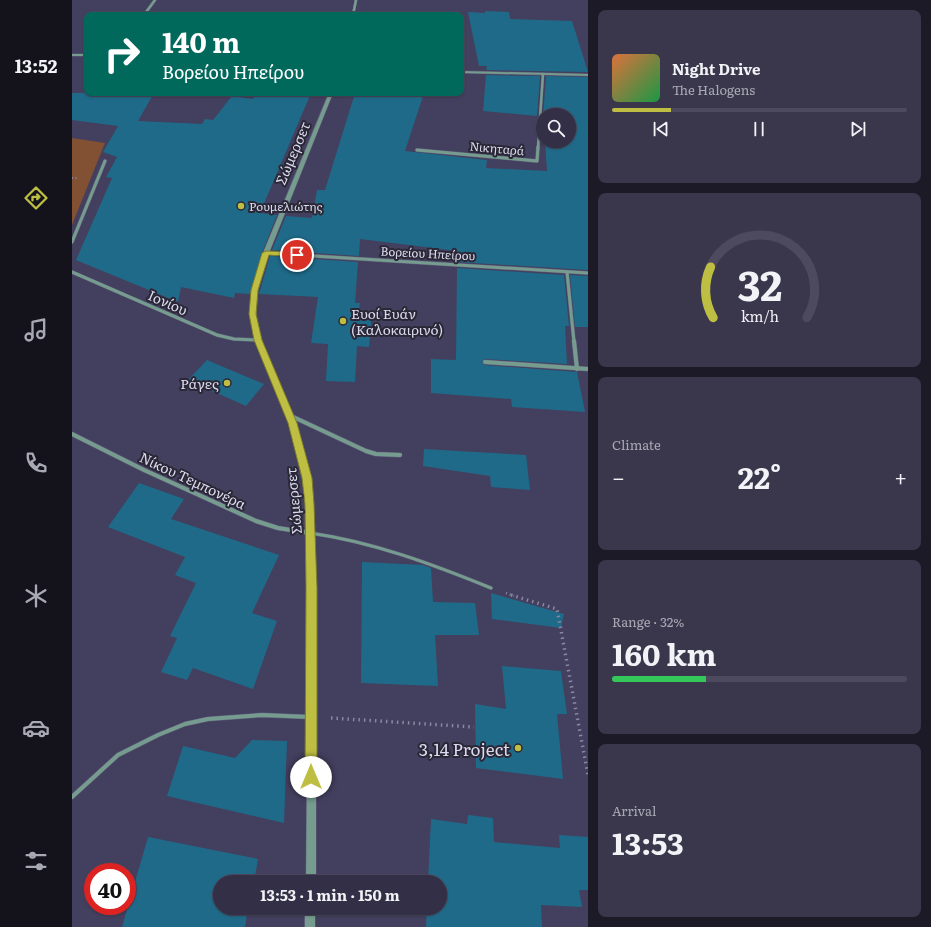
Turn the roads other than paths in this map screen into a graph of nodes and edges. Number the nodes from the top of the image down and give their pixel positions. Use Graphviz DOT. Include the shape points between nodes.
graph roads {
  1 [pos="155,0"];
  2 [pos="356,0"];
  3 [pos="146,12"];
  4 [pos="354,12"];
  5 [pos="72,55"];
  6 [pos="84,55"];
  7 [pos="464,72"];
  8 [pos="543,74"];
  9 [pos="588,75"];
  10 [pos="330,96"];
  11 [pos="417,150"];
  12 [pos="105,161"];
  13 [pos="72,242"];
  14 [pos="266,253"];
  15 [pos="72,272"];
  16 [pos="567,272"];
  17 [pos="588,273"];
  18 [pos="258,340"];
  19 [pos="485,362"];
  20 [pos="577,369"];
  21 [pos="588,369"];
  22 [pos="289,415"];
  23 [pos="72,434"];
  24 [pos="400,456"];
  25 [pos="310,533"];
  26 [pos="491,588"];
  27 [pos="312,717"];
  28 [pos="72,797"];
  29 [pos="311,875"];
  30 [pos="310,915"];
  31 [pos="310,927"];
  1 -- 3 [label="street"];
  2 -- 4 [label="street"];
  5 -- 6 [label="street"];
  7 -- 8 [label="street"];
  8 -- 9 [label="street"];
  8 -- 11 [label="street, Νικηταρά" via="537,161"];
  10 -- 14 [label="street, Σώμερσετ"];
  12 -- 13 [label="street"];
  14 -- 16 [label="street, Βορείου Ηπείρου"];
  14 -- 18 [label="street, Σώμερσετ" via="254,297 253,323"];
  15 -- 18 [label="street, Ιονίου" via="217,335"];
  16 -- 17 [label="street, Βορείου Ηπείρου"];
  16 -- 20 [label="street"];
  18 -- 22 [label="street, Σώμερσετ"];
  19 -- 20 [label="street"];
  20 -- 21 [label="street"];
  22 -- 24 [label="street" via="366,451"];
  22 -- 25 [label="street, Σώμερσετ" via="307,478"];
  23 -- 25 [label="street, Νίκου Τεμπονέρα" via="256,521 278,528"];
  25 -- 26 [label="lane" via="348,538 387,549"];
  25 -- 27 [label="street, Σώμερσετ"];
  27 -- 28 [label="lane" via="262,715 208,719 185,724 118,755"];
  27 -- 29 [label="street, Σώμερσετ"];
  30 -- 31 [label="street"];
}
